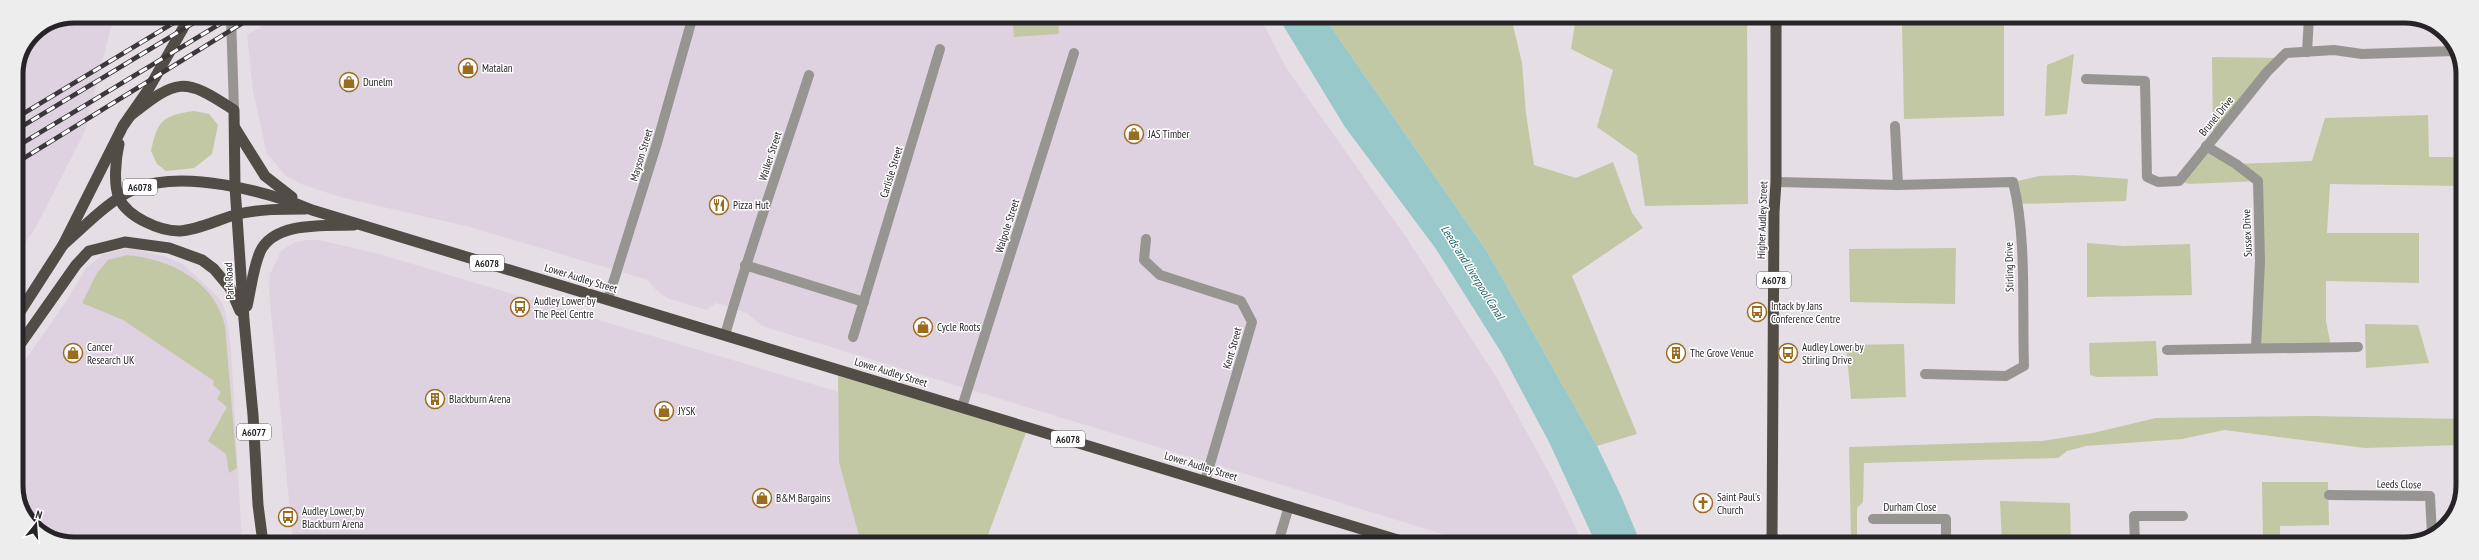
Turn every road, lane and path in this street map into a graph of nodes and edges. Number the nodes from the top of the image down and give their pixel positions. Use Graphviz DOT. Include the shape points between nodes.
graph roads {
  1 [pos="186,23"];
  2 [pos="231,23"];
  3 [pos="691,23"];
  4 [pos="1776,23"];
  5 [pos="2309,23"];
  6 [pos="940,49"];
  7 [pos="2450,51"];
  8 [pos="2307,52"];
  9 [pos="1074,53"];
  10 [pos="809,75"];
  11 [pos="2086,79"];
  12 [pos="234,110"];
  13 [pos="130,116"];
  14 [pos="123,126"];
  15 [pos="1895,126"];
  16 [pos="235,128"];
  17 [pos="2206,146"];
  18 [pos="1776,182"];
  19 [pos="1898,185"];
  20 [pos="235,186"];
  21 [pos="119,198"];
  22 [pos="312,210"];
  23 [pos="238,214"];
  24 [pos="364,225"];
  25 [pos="1146,239"];
  26 [pos="63,245"];
  27 [pos="745,265"];
  28 [pos="608,300"];
  29 [pos="864,302"];
  30 [pos="23,307"];
  31 [pos="244,320"];
  32 [pos="725,335"];
  33 [pos="853,337"];
  34 [pos="23,340"];
  35 [pos="2256,347"];
  36 [pos="2358,347"];
  37 [pos="2167,350"];
  38 [pos="1925,374"];
  39 [pos="962,407"];
  40 [pos="1205,481"];
  41 [pos="2329,496"];
  42 [pos="1289,506"];
  43 [pos="2183,516"];
  44 [pos="1873,519"];
  45 [pos="2432,529"];
  46 [pos="262,537"];
  47 [pos="1280,537"];
  48 [pos="1389,537"];
  49 [pos="1772,537"];
  50 [pos="1946,537"];
  51 [pos="2135,537"];
  1 -- 13 [label="highway"];
  2 -- 12 [label="street, Park Road"];
  3 -- 28 [label="street, Mayson Street"];
  4 -- 18 [label="highway, Higher Audley Street / A6078"];
  5 -- 8 [label="street"];
  6 -- 29 [label="street, Carlisle Street"];
  7 -- 8 [label="street, Brunel Drive" via="2362,54 2334,50"];
  8 -- 17 [label="street, Brunel Drive" via="2286,53 2279,58"];
  9 -- 39 [label="street, Walpole Street"];
  10 -- 27 [label="street, Walker Street"];
  11 -- 17 [label="street, Brunel Drive" via="2145,81 2147,177 2158,182 2179,181"];
  12 -- 13 [label="highway" via="204,90 194,86 176,85 155,96"];
  12 -- 16 [label="highway, Park Road"];
  13 -- 14 [label="highway"];
  14 -- 21 [label="highway" via="115,160"];
  14 -- 26 [label="highway"];
  15 -- 19 [label="street"];
  16 -- 20 [label="highway, Park Road"];
  16 -- 22 [label="highway" via="265,176"];
  17 -- 35 [label="street, Sussex Drive" via="2258,181 2260,262"];
  18 -- 19 [label="street, Stirling Drive"];
  18 -- 49 [label="highway, Higher Audley Street / A6078"];
  19 -- 38 [label="street, Stirling Drive" via="2013,182 2019,204 2024,366 2006,376"];
  20 -- 21 [label="highway, A6078" via="163,182 135,189"];
  20 -- 22 [label="highway, Lower Audley Street / A6078" via="282,198"];
  20 -- 23 [label="highway, Park Road"];
  21 -- 23 [label="highway" via="137,216 169,230 186,230"];
  21 -- 26 [label="highway, A6078"];
  22 -- 23 [label="highway"];
  22 -- 24 [label="highway, Lower Audley Street / A6078"];
  23 -- 31 [label="highway, Park Road"];
  24 -- 28 [label="highway, Lower Audley Street / A6078"];
  24 -- 31 [label="highway, Lower Audley Street / A6078" via="317,226 289,231 270,238 260,251"];
  25 -- 40 [label="street, Kent Street" via="1144,260 1160,275 1241,300 1252,322"];
  26 -- 30 [label="highway"];
  27 -- 29 [label="street"];
  27 -- 32 [label="street, Walker Street"];
  28 -- 32 [label="highway, Lower Audley Street / A6078"];
  29 -- 33 [label="street, Carlisle Street"];
  31 -- 34 [label="highway" via="230,288 214,269 202,260 169,248 125,242 89,251 76,265"];
  31 -- 46 [label="highway, Park Road / A6077"];
  32 -- 39 [label="highway, Lower Audley Street / A6078"];
  35 -- 36 [label="street"];
  35 -- 37 [label="street"];
  39 -- 40 [label="highway, Lower Audley Street / A6078"];
  40 -- 42 [label="highway, Lower Audley Street / A6078"];
  41 -- 45 [label="street, Leeds Close" via="2430,496"];
  42 -- 47 [label="street"];
  42 -- 48 [label="highway, Lower Audley Street / A6078"];
  43 -- 51 [label="street" via="2134,516"];
  44 -- 50 [label="street, Durham Close" via="1946,519"];
}
